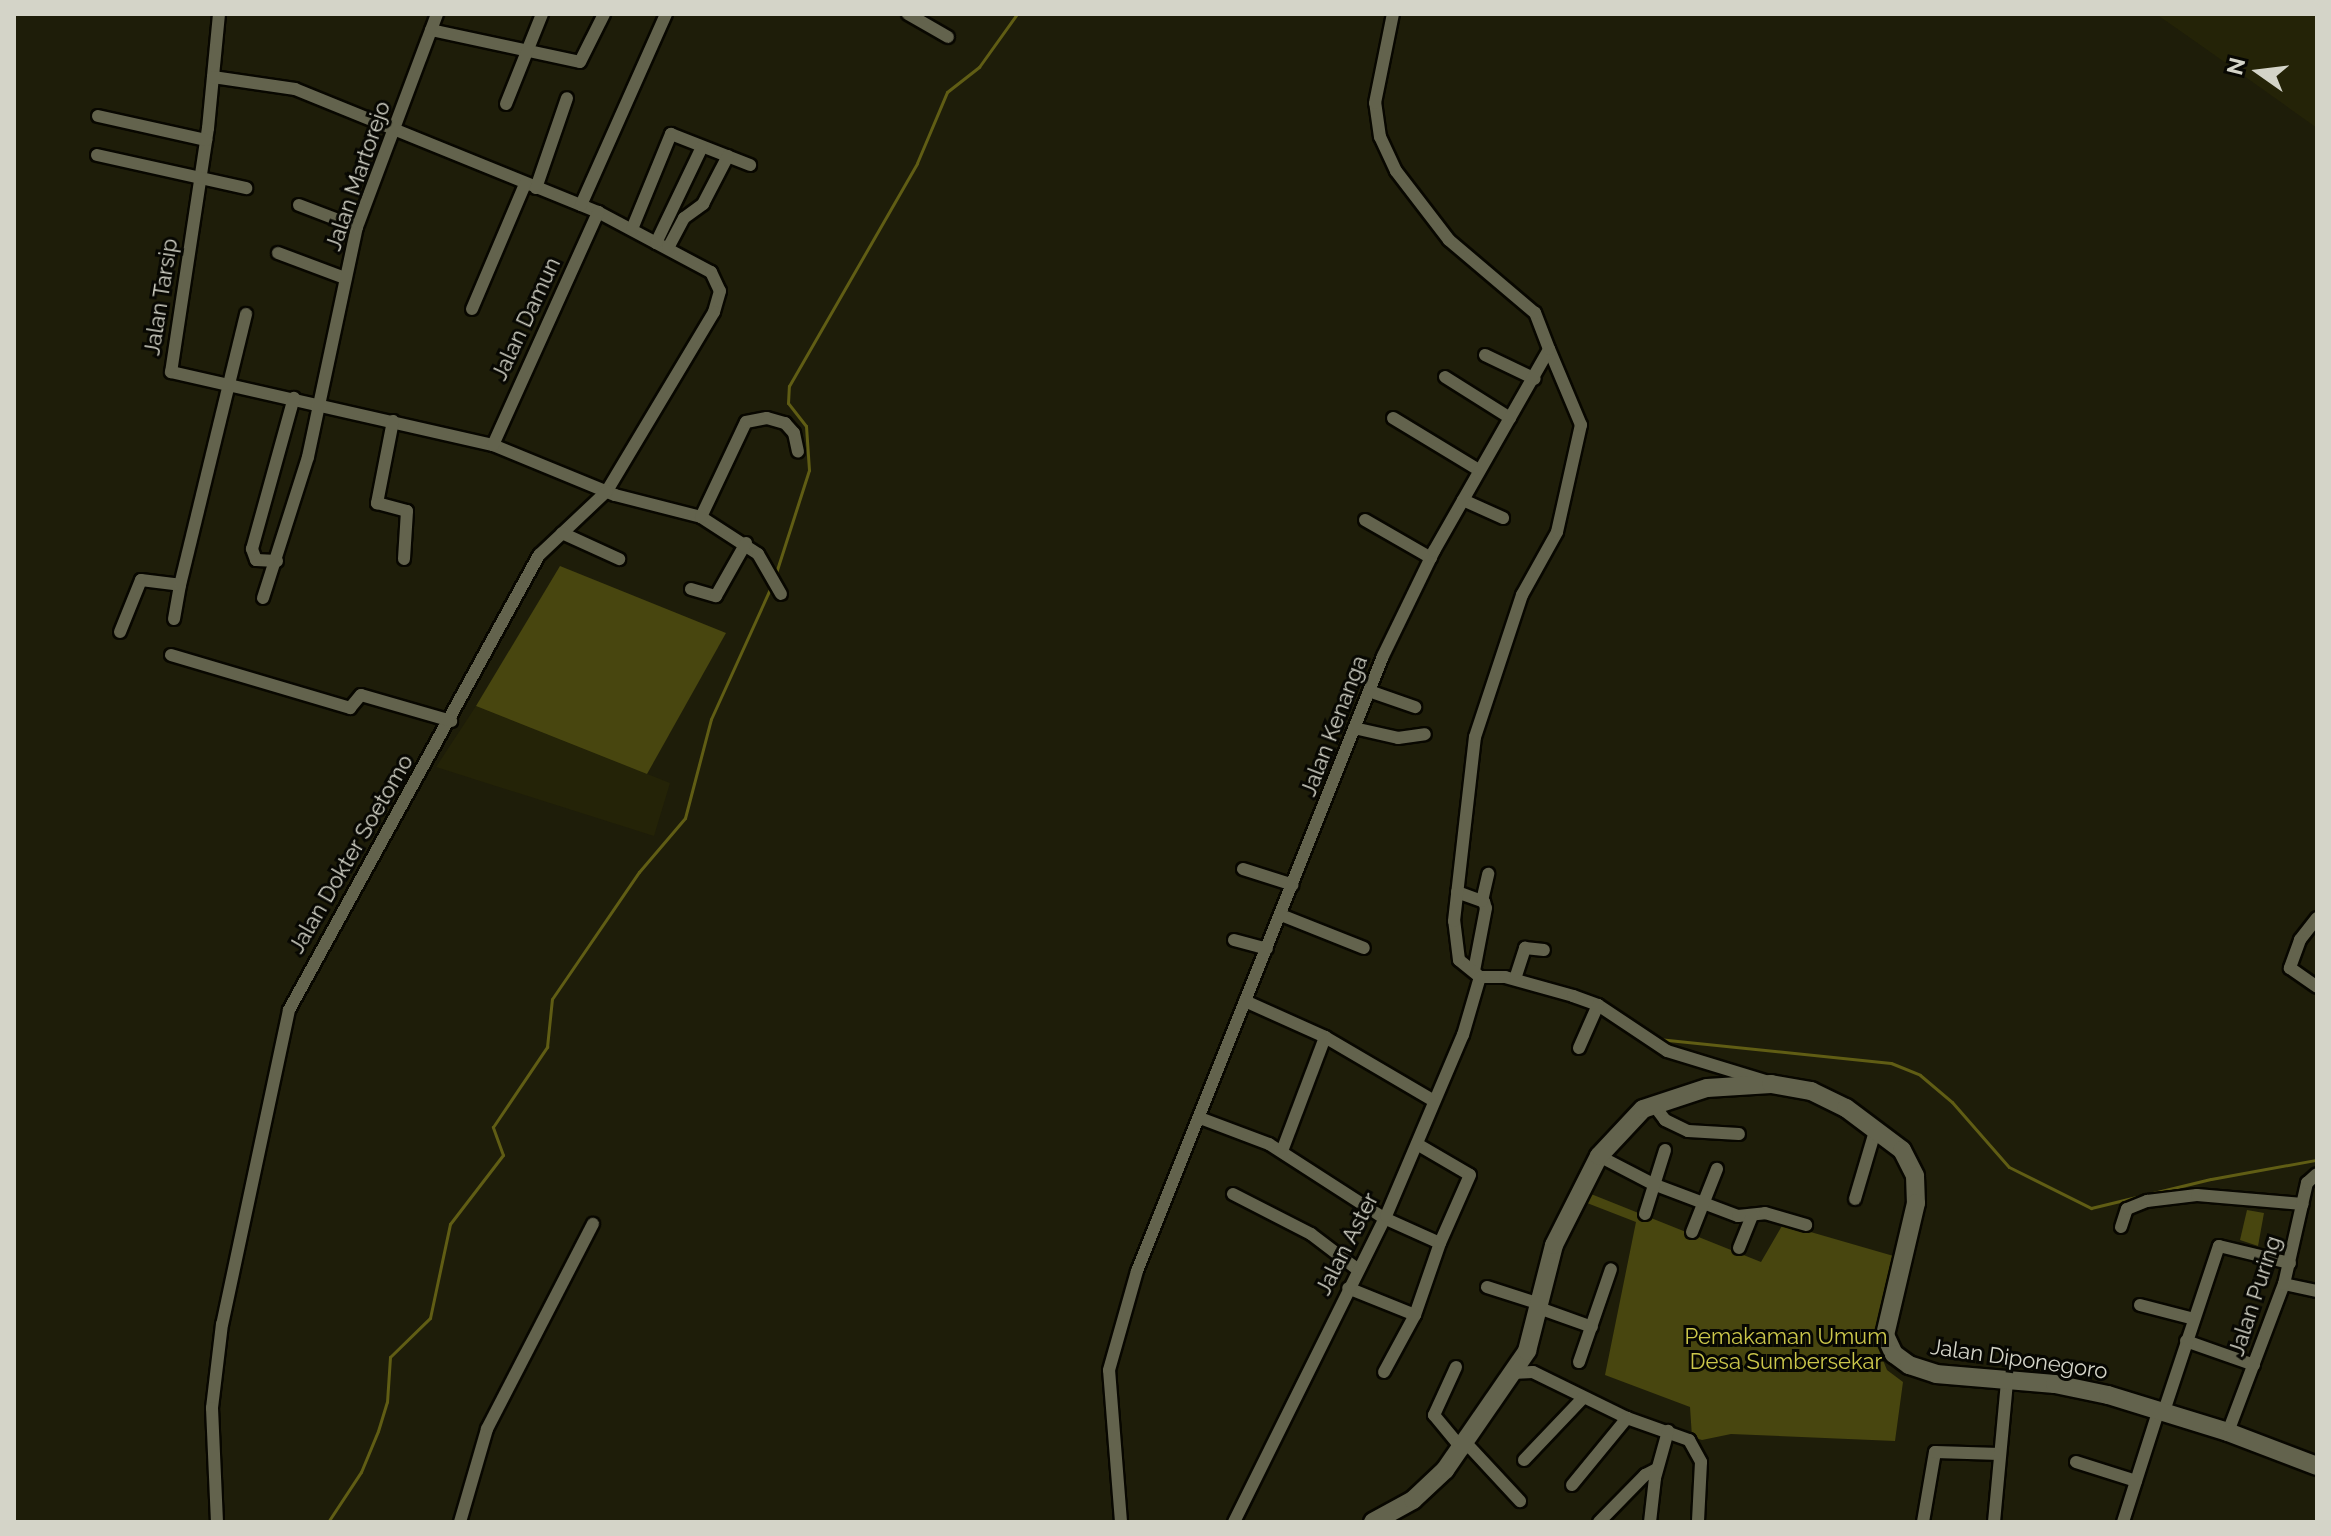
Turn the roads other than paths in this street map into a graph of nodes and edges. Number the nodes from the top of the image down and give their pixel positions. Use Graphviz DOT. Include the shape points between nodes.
graph roads {
  1 [pos="219,14"];
  2 [pos="437,14"];
  3 [pos="542,14"];
  4 [pos="604,14"];
  5 [pos="666,14"];
  6 [pos="908,14"];
  7 [pos="1393,14"];
  8 [pos="431,30"];
  9 [pos="948,37"];
  10 [pos="529,48"];
  11 [pos="213,77"];
  12 [pos="567,98"];
  13 [pos="506,104"];
  14 [pos="98,116"];
  15 [pos="395,129"];
  16 [pos="206,140"];
  17 [pos="702,147"];
  18 [pos="97,155"];
  19 [pos="728,156"];
  20 [pos="750,165"];
  21 [pos="200,176"];
  22 [pos="530,186"];
  23 [pos="246,188"];
  24 [pos="299,205"];
  25 [pos="581,205"];
  26 [pos="598,212"];
  27 [pos="357,227"];
  28 [pos="632,229"];
  29 [pos="662,245"];
  30 [pos="278,253"];
  31 [pos="345,278"];
  32 [pos="472,309"];
  33 [pos="246,314"];
  34 [pos="1549,349"];
  35 [pos="1485,355"];
  36 [pos="1445,377"];
  37 [pos="1535,379"];
  38 [pos="233,386"];
  39 [pos="294,398"];
  40 [pos="319,402"];
  41 [pos="1393,418"];
  42 [pos="1510,418"];
  43 [pos="393,421"];
  44 [pos="493,445"];
  45 [pos="798,452"];
  46 [pos="1479,470"];
  47 [pos="607,491"];
  48 [pos="1463,500"];
  49 [pos="701,517"];
  50 [pos="1503,518"];
  51 [pos="1365,520"];
  52 [pos="562,533"];
  53 [pos="746,543"];
  54 [pos="1431,558"];
  55 [pos="404,559"];
  56 [pos="619,559"];
  57 [pos="277,561"];
  58 [pos="180,585"];
  59 [pos="691,589"];
  60 [pos="780,589"];
  61 [pos="263,598"];
  62 [pos="174,619"];
  63 [pos="120,632"];
  64 [pos="171,655"];
  65 [pos="1369,691"];
  66 [pos="1415,707"];
  67 [pos="451,721"];
  68 [pos="1354,728"];
  69 [pos="1425,734"];
  70 [pos="1243,869"];
  71 [pos="1488,874"];
  72 [pos="1293,885"];
  73 [pos="1457,892"];
  74 [pos="1482,901"];
  75 [pos="1281,915"];
  76 [pos="2317,918"];
  77 [pos="1234,940"];
  78 [pos="1364,948"];
  79 [pos="1267,949"];
  80 [pos="1544,950"];
  81 [pos="1477,974"];
  82 [pos="1515,979"];
  83 [pos="2317,987"];
  84 [pos="1245,1001"];
  85 [pos="1598,1005"];
  86 [pos="1325,1037"];
  87 [pos="1579,1048"];
  88 [pos="1771,1084"];
  89 [pos="1434,1101"];
  90 [pos="1653,1104"];
  91 [pos="1200,1118"];
  92 [pos="1876,1128"];
  93 [pos="1739,1134"];
  94 [pos="1417,1144"];
  95 [pos="1665,1150"];
  96 [pos="1282,1151"];
  97 [pos="1599,1156"];
  98 [pos="1717,1169"];
  99 [pos="2317,1174"];
  100 [pos="1653,1184"];
  101 [pos="1233,1194"];
  102 [pos="1855,1199"];
  103 [pos="1703,1202"];
  104 [pos="2303,1204"];
  105 [pos="1645,1214"];
  106 [pos="1752,1216"];
  107 [pos="1384,1218"];
  108 [pos="593,1224"];
  109 [pos="1806,1225"];
  110 [pos="2121,1227"];
  111 [pos="1692,1232"];
  112 [pos="1440,1243"];
  113 [pos="1739,1248"];
  114 [pos="2290,1263"];
  115 [pos="1357,1269"];
  116 [pos="1611,1269"];
  117 [pos="2284,1284"];
  118 [pos="1487,1287"];
  119 [pos="1348,1288"];
  120 [pos="2317,1291"];
  121 [pos="2140,1305"];
  122 [pos="1539,1306"];
  123 [pos="1415,1315"];
  124 [pos="2194,1319"];
  125 [pos="1592,1327"];
  126 [pos="2186,1341"];
  127 [pos="1527,1351"];
  128 [pos="1579,1362"];
  129 [pos="2254,1365"];
  130 [pos="1456,1367"];
  131 [pos="1384,1372"];
  132 [pos="1533,1372"];
  133 [pos="1512,1373"];
  134 [pos="2007,1381"];
  135 [pos="1583,1398"];
  136 [pos="2162,1410"];
  137 [pos="1627,1418"];
  138 [pos="1668,1431"];
  139 [pos="2228,1432"];
  140 [pos="1465,1447"];
  141 [pos="2000,1454"];
  142 [pos="1524,1460"];
  143 [pos="2076,1462"];
  144 [pos="2317,1466"];
  145 [pos="1657,1469"];
  146 [pos="2136,1481"];
  147 [pos="1572,1485"];
  148 [pos="1520,1501"];
  149 [pos="217,1522"];
  150 [pos="460,1522"];
  151 [pos="1121,1522"];
  152 [pos="1234,1522"];
  153 [pos="1373,1522"];
  154 [pos="1599,1522"];
  155 [pos="1650,1522"];
  156 [pos="1698,1522"];
  157 [pos="1923,1522"];
  158 [pos="1994,1522"];
  159 [pos="2123,1522"];
  1 -- 11 [label="street, Jalan Tarsip"];
  2 -- 8 [label="street, Jalan Martorejo"];
  3 -- 10 [label="street"];
  4 -- 10 [label="street" via="582,62"];
  5 -- 25 [label="street"];
  6 -- 9 [label="street"];
  7 -- 34 [label="street" via="1375,103 1380,137 1396,171 1449,240 1524,301"];
  8 -- 10 [label="street"];
  8 -- 15 [label="street, Jalan Martorejo"];
  10 -- 13 [label="street"];
  11 -- 15 [label="street" via="295,89"];
  11 -- 16 [label="street, Jalan Tarsip"];
  12 -- 22 [label="street"];
  14 -- 16 [label="street"];
  15 -- 22 [label="street"];
  15 -- 27 [label="street, Jalan Martorejo"];
  16 -- 21 [label="street, Jalan Tarsip"];
  17 -- 19 [label="street"];
  17 -- 28 [label="street" via="674,134 668,137"];
  17 -- 29 [label="street"];
  18 -- 21 [label="street"];
  19 -- 20 [label="street"];
  19 -- 29 [label="street" via="703,204"];
  21 -- 23 [label="street"];
  21 -- 38 [label="street, Jalan Tarsip" via="169,365 175,375"];
  22 -- 25 [label="street"];
  22 -- 32 [label="street"];
  24 -- 27 [label="street"];
  25 -- 26 [label="street"];
  26 -- 28 [label="street"];
  26 -- 44 [label="street, Jalan Damun"];
  27 -- 31 [label="street, Jalan Martorejo"];
  28 -- 29 [label="street"];
  29 -- 47 [label="street, Jalan Dokter Soetomo" via="719,281 714,312"];
  30 -- 31 [label="street"];
  31 -- 40 [label="street, Jalan Martorejo"];
  33 -- 38 [label="street"];
  34 -- 37 [label="street, Jalan Kenanga"];
  34 -- 73 [label="street" via="1581,425 1557,532 1522,595 1475,737"];
  35 -- 37 [label="street"];
  36 -- 42 [label="street"];
  37 -- 42 [label="street, Jalan Kenanga"];
  38 -- 39 [label="street, Jalan Tarsip"];
  38 -- 58 [label="street"];
  39 -- 40 [label="street, Jalan Tarsip"];
  39 -- 57 [label="street" via="252,549 256,560"];
  40 -- 43 [label="street, Jalan Tarsip"];
  40 -- 57 [label="street, Jalan Martorejo"];
  41 -- 46 [label="street"];
  42 -- 46 [label="street, Jalan Kenanga"];
  43 -- 44 [label="street, Jalan Tarsip"];
  43 -- 55 [label="street" via="377,502 407,511"];
  44 -- 47 [label="street, Jalan Tarsip"];
  45 -- 49 [label="street" via="794,433 785,423 767,418 746,422"];
  46 -- 48 [label="street, Jalan Kenanga"];
  47 -- 49 [label="street, Jalan Tarsip"];
  47 -- 52 [label="street, Jalan Dokter Soetomo"];
  48 -- 50 [label="street"];
  48 -- 54 [label="street, Jalan Kenanga"];
  49 -- 53 [label="street, Jalan Tarsip"];
  51 -- 54 [label="street"];
  52 -- 56 [label="street"];
  52 -- 67 [label="street, Jalan Dokter Soetomo" via="539,555"];
  53 -- 59 [label="street" via="716,596"];
  53 -- 60 [label="street, Jalan Tarsip"];
  54 -- 65 [label="street, Jalan Kenanga"];
  57 -- 61 [label="street, Jalan Martorejo"];
  58 -- 62 [label="street"];
  58 -- 63 [label="street" via="141,580"];
  64 -- 67 [label="street" via="350,708 361,695"];
  65 -- 66 [label="street"];
  65 -- 68 [label="street, Jalan Kenanga"];
  67 -- 149 [label="street, Jalan Dokter Soetomo" via="298,990 278,1041 214,1383"];
  68 -- 69 [label="street" via="1398,738"];
  68 -- 72 [label="street, Jalan Kenanga"];
  70 -- 72 [label="street"];
  71 -- 74 [label="street, Jalan Aster"];
  72 -- 75 [label="street, Jalan Kenanga"];
  73 -- 74 [label="street"];
  73 -- 81 [label="street" via="1458,955"];
  74 -- 81 [label="street, Jalan Aster" via="1485,916"];
  75 -- 78 [label="street"];
  75 -- 79 [label="street, Jalan Kenanga"];
  76 -- 83 [label="street" via="2300,940 2290,968"];
  77 -- 79 [label="street"];
  79 -- 84 [label="street, Jalan Kenanga"];
  80 -- 82 [label="street" via="1525,948"];
  81 -- 82 [label="street"];
  81 -- 89 [label="street, Jalan Aster" via="1463,1035"];
  82 -- 85 [label="street"];
  84 -- 86 [label="street"];
  84 -- 91 [label="street, Jalan Kenanga"];
  85 -- 87 [label="street"];
  85 -- 88 [label="street" via="1667,1051"];
  86 -- 89 [label="street"];
  86 -- 96 [label="street"];
  88 -- 90 [label="main road, Jalan Diponegoro" via="1707,1088"];
  88 -- 92 [label="main road, Jalan Diponegoro" via="1820,1095"];
  89 -- 94 [label="street, Jalan Aster"];
  90 -- 93 [label="street" via="1665,1120 1688,1131"];
  90 -- 97 [label="main road, Jalan Diponegoro" via="1632,1118"];
  91 -- 96 [label="street"];
  91 -- 151 [label="street, Jalan Kenanga" via="1137,1271 1113,1347 1108,1392"];
  92 -- 102 [label="street"];
  92 -- 134 [label="main road, Jalan Diponegoro" via="1902,1150 1916,1187 1887,1313 1889,1345 1920,1370"];
  94 -- 107 [label="street, Jalan Aster"];
  94 -- 112 [label="street" via="1470,1175"];
  95 -- 100 [label="street"];
  96 -- 107 [label="street"];
  97 -- 100 [label="street"];
  97 -- 122 [label="main road, Jalan Diponegoro" via="1567,1210"];
  98 -- 103 [label="street"];
  99 -- 104 [label="street, Jalan Puring" via="2307,1183"];
  100 -- 103 [label="street"];
  100 -- 105 [label="street"];
  101 -- 115 [label="street" via="1311,1234"];
  103 -- 106 [label="street"];
  103 -- 111 [label="street"];
  104 -- 110 [label="street" via="2197,1195 2147,1201 2127,1209"];
  104 -- 114 [label="street, Jalan Puring"];
  106 -- 109 [label="street" via="1765,1213"];
  106 -- 113 [label="street"];
  107 -- 112 [label="street"];
  107 -- 115 [label="street, Jalan Aster"];
  108 -- 150 [label="street" via="487,1429"];
  112 -- 123 [label="street"];
  114 -- 117 [label="street, Jalan Puring"];
  114 -- 124 [label="street" via="2222,1245"];
  115 -- 119 [label="street, Jalan Aster"];
  116 -- 125 [label="street"];
  117 -- 120 [label="street"];
  117 -- 129 [label="street, Jalan Puring"];
  118 -- 122 [label="street"];
  119 -- 123 [label="street"];
  119 -- 152 [label="street, Jalan Aster"];
  121 -- 124 [label="street"];
  122 -- 125 [label="street"];
  122 -- 127 [label="main road, Jalan Diponegoro"];
  123 -- 131 [label="street"];
  124 -- 126 [label="street"];
  125 -- 128 [label="street"];
  126 -- 129 [label="street"];
  126 -- 136 [label="street"];
  127 -- 132 [label="street"];
  127 -- 133 [label="main road, Jalan Diponegoro"];
  129 -- 139 [label="street, Jalan Puring"];
  130 -- 140 [label="street" via="1434,1415"];
  132 -- 133 [label="street"];
  132 -- 135 [label="street"];
  133 -- 140 [label="main road, Jalan Diponegoro"];
  134 -- 136 [label="main road, Jalan Diponegoro" via="2055,1384"];
  134 -- 141 [label="street"];
  135 -- 137 [label="street"];
  135 -- 142 [label="street"];
  136 -- 139 [label="main road, Jalan Diponegoro"];
  136 -- 146 [label="street"];
  137 -- 138 [label="street"];
  137 -- 147 [label="street"];
  138 -- 145 [label="street"];
  138 -- 156 [label="street" via="1689,1440 1698,1454"];
  139 -- 144 [label="main road, Jalan Diponegoro"];
  140 -- 148 [label="street"];
  140 -- 153 [label="main road, Jalan Diponegoro" via="1413,1500"];
  141 -- 157 [label="street" via="1935,1452"];
  141 -- 158 [label="street"];
  143 -- 146 [label="street"];
  145 -- 154 [label="street"];
  145 -- 155 [label="street"];
  146 -- 159 [label="street"];
}
